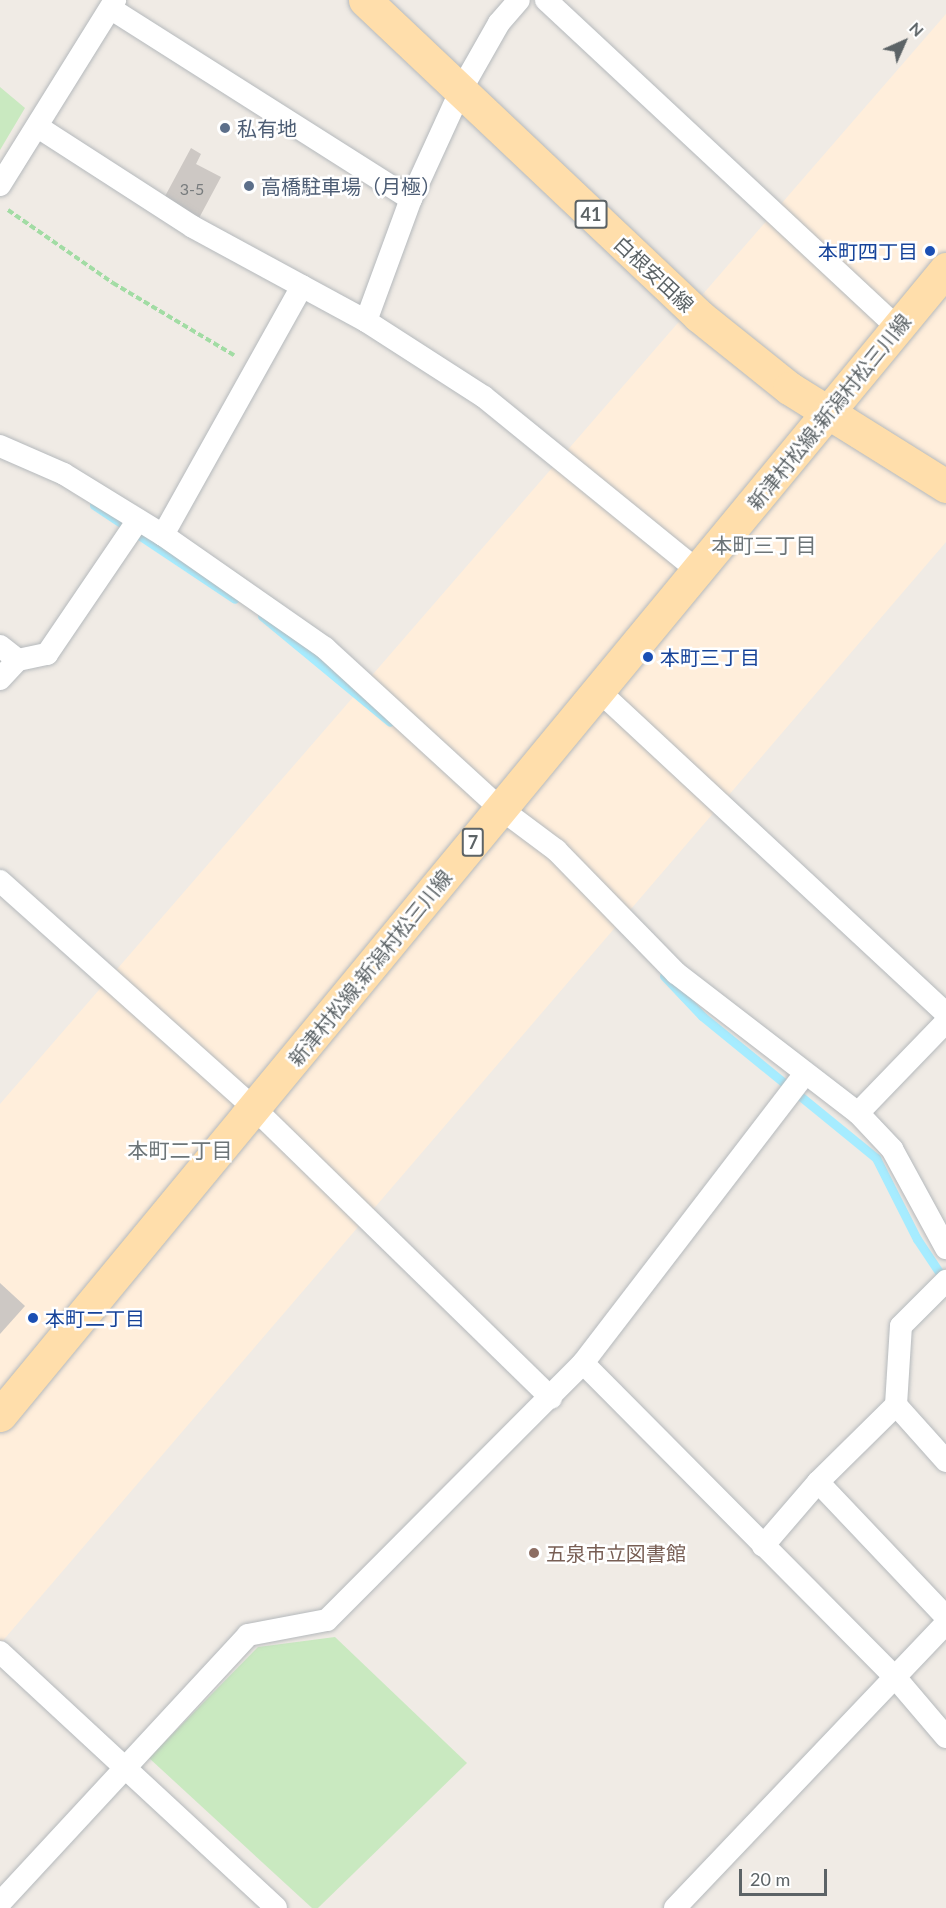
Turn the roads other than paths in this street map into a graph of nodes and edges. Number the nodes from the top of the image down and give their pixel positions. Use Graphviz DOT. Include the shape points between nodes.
graph roads {
  1 [pos="365,0"];
  2 [pos="519,0"];
  3 [pos="546,0"];
  4 [pos="114,5"];
  5 [pos="460,90"];
  6 [pos="38,127"];
  7 [pos="0,185"];
  8 [pos="411,199"];
  9 [pos="946,269"];
  10 [pos="302,286"];
  11 [pos="366,321"];
  12 [pos="898,328"];
  13 [pos="828,413"];
  14 [pos="0,446"];
  15 [pos="946,486"];
  16 [pos="138,520"];
  17 [pos="163,535"];
  18 [pos="699,572"];
  19 [pos="0,646"];
  20 [pos="18,660"];
  21 [pos="0,680"];
  22 [pos="598,691"];
  23 [pos="501,808"];
  24 [pos="0,881"];
  25 [pos="946,1013"];
  26 [pos="946,1022"];
  27 [pos="804,1075"];
  28 [pos="254,1108"];
  29 [pos="858,1113"];
  30 [pos="946,1248"];
  31 [pos="946,1281"];
  32 [pos="583,1363"];
  33 [pos="550,1398"];
  34 [pos="896,1405"];
  35 [pos="0,1415"];
  36 [pos="946,1461"];
  37 [pos="818,1482"];
  38 [pos="763,1546"];
  39 [pos="946,1617"];
  40 [pos="946,1623"];
  41 [pos="0,1652"];
  42 [pos="894,1676"];
  43 [pos="946,1737"];
  44 [pos="121,1768"];
  45 [pos="0,1903"];
  46 [pos="276,1908"];
  47 [pos="675,1908"];
  1 -- 5 [label="main road, 白根安田線 / 41"];
  2 -- 5 [label="street" via="499,23"];
  3 -- 12 [label="street"];
  4 -- 6 [label="street"];
  4 -- 8 [label="street"];
  5 -- 8 [label="street"];
  5 -- 13 [label="main road, 白根安田線 / 41" via="699,316 789,388"];
  6 -- 7 [label="street"];
  6 -- 10 [label="street" via="193,227"];
  8 -- 11 [label="street"];
  9 -- 12 [label="main road, 新津村松線;新潟村松三川線 / 7"];
  10 -- 11 [label="street"];
  10 -- 17 [label="street"];
  11 -- 18 [label="street" via="484,396"];
  12 -- 13 [label="main road, 新津村松線;新潟村松三川線 / 7"];
  13 -- 15 [label="main road, 白根安田線 / 41"];
  13 -- 18 [label="main road, 新津村松線;新潟村松三川線 / 7"];
  14 -- 16 [label="street" via="64,474"];
  16 -- 17 [label="street"];
  16 -- 20 [label="street" via="47,654"];
  17 -- 23 [label="street" via="325,648"];
  18 -- 22 [label="main road, 新津村松線;新潟村松三川線 / 7"];
  19 -- 20 [label="street"];
  20 -- 21 [label="street"];
  22 -- 23 [label="main road, 新津村松線;新潟村松三川線 / 7"];
  22 -- 25 [label="street"];
  23 -- 27 [label="street" via="556,850 676,973"];
  23 -- 28 [label="main road, 新津村松線;新潟村松三川線 / 7"];
  24 -- 28 [label="street"];
  26 -- 29 [label="street"];
  27 -- 29 [label="street"];
  27 -- 32 [label="street"];
  28 -- 33 [label="street"];
  28 -- 35 [label="main road, 新津村松線;新潟村松三川線 / 7"];
  29 -- 30 [label="street" via="892,1149"];
  31 -- 34 [label="street" via="901,1326"];
  32 -- 33 [label="street"];
  32 -- 38 [label="street"];
  33 -- 44 [label="street" via="327,1620 248,1635"];
  34 -- 36 [label="street"];
  34 -- 37 [label="street"];
  37 -- 38 [label="street"];
  37 -- 39 [label="street"];
  38 -- 42 [label="street"];
  40 -- 42 [label="street"];
  41 -- 44 [label="street"];
  42 -- 43 [label="street"];
  42 -- 47 [label="street"];
  44 -- 45 [label="street"];
  44 -- 46 [label="street"];
}
